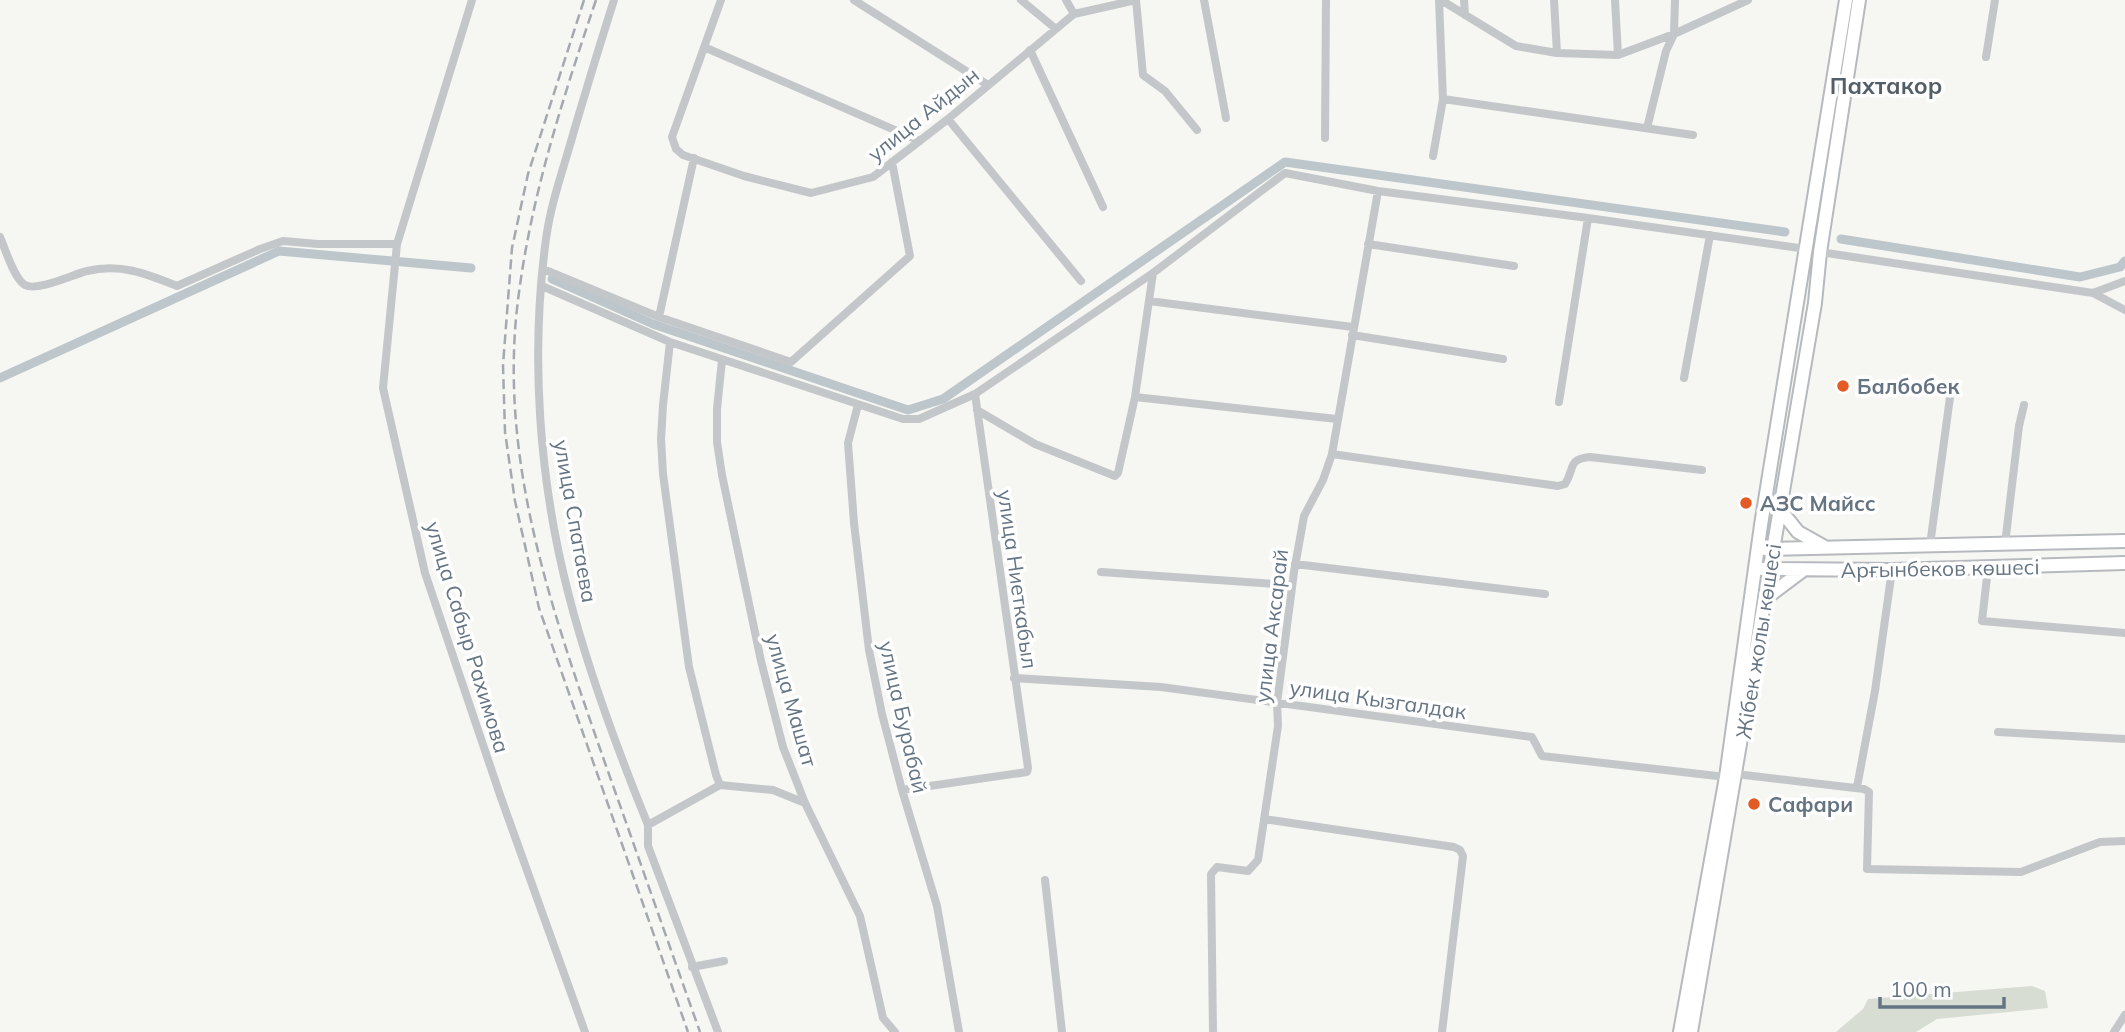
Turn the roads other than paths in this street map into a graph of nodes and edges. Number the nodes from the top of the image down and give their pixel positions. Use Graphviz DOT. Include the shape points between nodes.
graph roads {
  1 [pos="472,0"];
  2 [pos="614,0"];
  3 [pos="721,0"];
  4 [pos="855,0"];
  5 [pos="1021,0"];
  6 [pos="1066,0"];
  7 [pos="1132,0"];
  8 [pos="1204,0"];
  9 [pos="1326,0"];
  10 [pos="1440,0"];
  11 [pos="1464,0"];
  12 [pos="1553,0"];
  13 [pos="1615,0"];
  14 [pos="1675,0"];
  15 [pos="1748,0"];
  16 [pos="1846,0"];
  17 [pos="1859,0"];
  18 [pos="1995,0"];
  19 [pos="1074,14"];
  20 [pos="1465,15"];
  21 [pos="1056,29"];
  22 [pos="1674,34"];
  23 [pos="704,47"];
  24 [pos="1030,50"];
  25 [pos="1557,53"];
  26 [pos="1618,55"];
  27 [pos="1986,57"];
  28 [pos="988,85"];
  29 [pos="1443,99"];
  30 [pos="1226,118"];
  31 [pos="948,119"];
  32 [pos="1647,128"];
  33 [pos="1197,130"];
  34 [pos="1693,135"];
  35 [pos="1325,138"];
  36 [pos="920,141"];
  37 [pos="1433,156"];
  38 [pos="694,159"];
  39 [pos="892,162"];
  40 [pos="1378,191"];
  41 [pos="1103,207"];
  42 [pos="1588,218"];
  43 [pos="1710,235"];
  44 [pos="0,237"];
  45 [pos="397,244"];
  46 [pos="1368,244"];
  47 [pos="1806,249"];
  48 [pos="1820,252"];
  49 [pos="1514,266"];
  50 [pos="543,269"];
  51 [pos="1153,273"];
  52 [pos="1081,281"];
  53 [pos="2125,281"];
  54 [pos="542,286"];
  55 [pos="2093,293"];
  56 [pos="1149,301"];
  57 [pos="2125,310"];
  58 [pos="659,317"];
  59 [pos="1353,331"];
  60 [pos="670,342"];
  61 [pos="1503,359"];
  62 [pos="722,360"];
  63 [pos="1684,378"];
  64 [pos="1951,390"];
  65 [pos="975,394"];
  66 [pos="1135,397"];
  67 [pos="1559,402"];
  68 [pos="858,405"];
  69 [pos="2024,405"];
  70 [pos="977,410"];
  71 [pos="1337,419"];
  72 [pos="1332,454"];
  73 [pos="1702,470"];
  74 [pos="1780,508"];
  75 [pos="2125,541"];
  76 [pos="2005,544"];
  77 [pos="1930,545"];
  78 [pos="1826,548"];
  79 [pos="1758,549"];
  80 [pos="1773,549"];
  81 [pos="2125,563"];
  82 [pos="1295,564"];
  83 [pos="1988,568"];
  84 [pos="1755,569"];
  85 [pos="1770,570"];
  86 [pos="1804,570"];
  87 [pos="1892,570"];
  88 [pos="1101,572"];
  89 [pos="1292,585"];
  90 [pos="1545,594"];
  91 [pos="1766,597"];
  92 [pos="2125,633"];
  93 [pos="1014,678"];
  94 [pos="1277,703"];
  95 [pos="1998,732"];
  96 [pos="2125,739"];
  97 [pos="1731,775"];
  98 [pos="720,785"];
  99 [pos="1857,786"];
  100 [pos="902,790"];
  101 [pos="805,803"];
  102 [pos="1264,819"];
  103 [pos="648,825"];
  104 [pos="2125,841"];
  105 [pos="1045,880"];
  106 [pos="724,961"];
  107 [pos="692,967"];
  108 [pos="2125,1015"];
  109 [pos="585,1032"];
  110 [pos="718,1032"];
  111 [pos="895,1032"];
  112 [pos="959,1032"];
  113 [pos="1062,1032"];
  114 [pos="1213,1032"];
  115 [pos="1442,1032"];
  116 [pos="1681,1032"];
  117 [pos="1691,1032"];
  118 [pos="2114,1032"];
  1 -- 45 [label="street, улица Сабыр Рахимова"];
  2 -- 50 [label="street, улица Спатаева" via="555,194"];
  3 -- 23 [label="street"];
  4 -- 28 [label="street"];
  5 -- 21 [label="street"];
  6 -- 19 [label="street"];
  7 -- 19 [label="street, улица Айдын"];
  7 -- 33 [label="street" via="1143,75 1165,91"];
  8 -- 30 [label="street"];
  9 -- 35 [label="street"];
  10 -- 20 [label="street"];
  10 -- 29 [label="street"];
  11 -- 20 [label="street"];
  12 -- 25 [label="street"];
  13 -- 26 [label="street"];
  14 -- 22 [label="street"];
  15 -- 22 [label="street"];
  16 -- 47 [label="main road, Жібек жолы көшесі"];
  17 -- 48 [label="main road, Жібек жолы көшесі"];
  18 -- 27 [label="street"];
  19 -- 21 [label="street, улица Айдын"];
  20 -- 25 [label="street" via="1516,46"];
  21 -- 24 [label="street, улица Айдын"];
  22 -- 26 [label="street"];
  22 -- 32 [label="street"];
  23 -- 36 [label="street"];
  23 -- 38 [label="street, улица Айдын" via="672,137 676,149"];
  24 -- 28 [label="street, улица Айдын"];
  24 -- 41 [label="street"];
  25 -- 26 [label="street"];
  28 -- 31 [label="street, улица Айдын"];
  29 -- 32 [label="street"];
  29 -- 37 [label="street"];
  31 -- 36 [label="street, улица Айдын"];
  31 -- 52 [label="street"];
  32 -- 34 [label="street"];
  36 -- 39 [label="street, улица Айдын"];
  38 -- 39 [label="street, улица Айдын" via="811,193 873,177"];
  38 -- 58 [label="street"];
  39 -- 58 [label="street" via="910,256 791,362"];
  40 -- 42 [label="street"];
  40 -- 46 [label="street, улица Аксарай"];
  40 -- 51 [label="street" via="1285,173"];
  42 -- 43 [label="street"];
  42 -- 67 [label="street"];
  43 -- 47 [label="street"];
  43 -- 63 [label="street"];
  44 -- 45 [label="street" via="19,279 32,287 88,271 134,269 177,286 283,241"];
  45 -- 109 [label="street, улица Сабыр Рахимова" via="383,388 425,573"];
  46 -- 49 [label="street"];
  46 -- 59 [label="street, улица Аксарай"];
  47 -- 79 [label="main road, Жібек жолы көшесі"];
  48 -- 55 [label="street"];
  48 -- 74 [label="main road, Жібек жолы көшесі"];
  50 -- 54 [label="street, улица Спатаева"];
  50 -- 58 [label="street"];
  51 -- 56 [label="street"];
  51 -- 65 [label="street"];
  53 -- 55 [label="street"];
  54 -- 60 [label="street"];
  54 -- 103 [label="street, улица Спатаева" via="539,389 556,533 584,650"];
  55 -- 57 [label="street"];
  56 -- 59 [label="street"];
  56 -- 66 [label="street"];
  59 -- 61 [label="street"];
  59 -- 71 [label="street, улица Аксарай"];
  60 -- 62 [label="street"];
  60 -- 98 [label="street" via="663,405 663,474 689,667"];
  62 -- 68 [label="street"];
  62 -- 101 [label="street, улица Машат" via="717,442 722,475 761,661 783,747"];
  64 -- 77 [label="street"];
  65 -- 68 [label="street" via="919,419 903,419"];
  65 -- 70 [label="street, улица Ниеткабыл"];
  66 -- 70 [label="street" via="1115,477 1035,444"];
  66 -- 71 [label="street"];
  68 -- 100 [label="street, улица Бурабай" via="848,443 855,536 869,650"];
  69 -- 76 [label="street"];
  70 -- 93 [label="street, улица Ниеткабыл"];
  71 -- 72 [label="street, улица Аксарай"];
  72 -- 73 [label="street" via="1558,486 1565,484 1572,463 1579,458"];
  72 -- 82 [label="street, улица Аксарай" via="1304,516"];
  74 -- 78 [label="main road" via="1798,532"];
  74 -- 80 [label="main road, Жібек жолы көшесі"];
  75 -- 76 [label="main road, Арғынбеков көшесі"];
  76 -- 77 [label="main road, Арғынбеков көшесі"];
  77 -- 78 [label="main road, Арғынбеков көшесі"];
  78 -- 80 [label="main road, Арғынбеков көшесі"];
  79 -- 80 [label="main road, Арғынбеков көшесі"];
  79 -- 84 [label="main road, Жібек жолы көшесі"];
  80 -- 85 [label="main road, Жібек жолы көшесі"];
  81 -- 83 [label="main road, Арғынбеков көшесі"];
  82 -- 89 [label="street, улица Аксарай"];
  82 -- 90 [label="street"];
  83 -- 87 [label="main road, Арғынбеков көшесі"];
  83 -- 92 [label="street" via="1982,621"];
  84 -- 85 [label="main road, Арғынбеков көшесі"];
  84 -- 97 [label="main road, Жібек жолы көшесі"];
  85 -- 86 [label="main road, Арғынбеков көшесі"];
  85 -- 91 [label="main road, Жібек жолы көшесі"];
  86 -- 87 [label="main road, Арғынбеков көшесі"];
  86 -- 91 [label="main road"];
  87 -- 99 [label="street"];
  88 -- 89 [label="street"];
  89 -- 94 [label="street, улица Аксарай"];
  91 -- 97 [label="main road, Жібек жолы көшесі"];
  93 -- 94 [label="street, улица Кызгалдак" via="1161,687"];
  93 -- 100 [label="street, улица Ниеткабыл" via="1027,772"];
  94 -- 97 [label="street, улица Кызгалдак" via="1532,737 1542,756"];
  94 -- 102 [label="street, улица Аксарай" via="1278,726"];
  95 -- 96 [label="street"];
  97 -- 99 [label="street"];
  97 -- 116 [label="main road, Жібек жолы көшесі"];
  97 -- 117 [label="main road, Жібек жолы көшесі"];
  98 -- 101 [label="street" via="774,790"];
  98 -- 103 [label="street"];
  99 -- 104 [label="street" via="1869,792 1867,869 2021,872 2100,842"];
  100 -- 112 [label="street, улица Бурабай" via="937,906"];
  101 -- 111 [label="street, улица Машат" via="860,916 883,1018"];
  102 -- 114 [label="street, улица Аксарай" via="1254,866 1248,871 1217,867 1211,874"];
  102 -- 115 [label="street" via="1460,849 1464,856"];
  103 -- 107 [label="street, улица Спатаева" via="648,846"];
  105 -- 113 [label="street"];
  106 -- 107 [label="street"];
  107 -- 110 [label="street, улица Спатаева"];
  108 -- 118 [label="street"];
}
